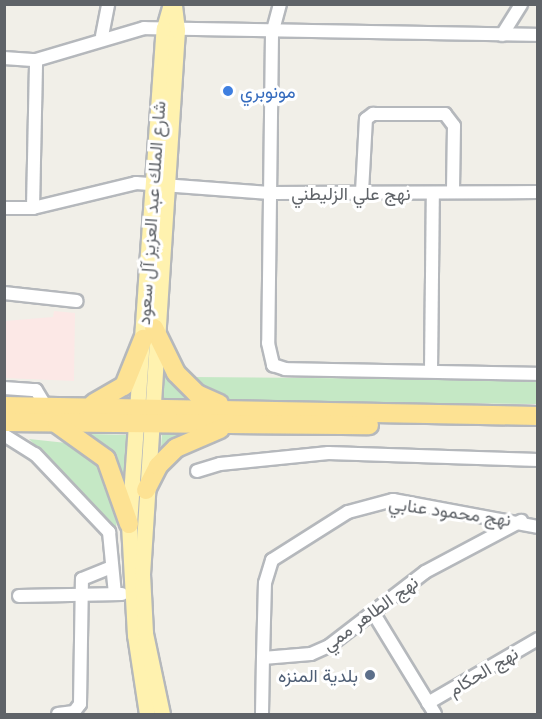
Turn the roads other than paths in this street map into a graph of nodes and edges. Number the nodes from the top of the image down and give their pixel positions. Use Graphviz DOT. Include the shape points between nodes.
graph roads {
  1 [pos="108,4"];
  2 [pos="173,4"];
  3 [pos="280,4"];
  4 [pos="521,4"];
  5 [pos="171,29"];
  6 [pos="273,34"];
  7 [pos="537,34"];
  8 [pos="502,35"];
  9 [pos="102,36"];
  10 [pos="4,58"];
  11 [pos="36,60"];
  12 [pos="158,187"];
  13 [pos="362,192"];
  14 [pos="453,192"];
  15 [pos="537,192"];
  16 [pos="270,193"];
  17 [pos="433,193"];
  18 [pos="4,208"];
  19 [pos="33,208"];
  20 [pos="4,293"];
  21 [pos="78,301"];
  22 [pos="149,334"];
  23 [pos="431,372"];
  24 [pos="537,374"];
  25 [pos="4,388"];
  26 [pos="88,405"];
  27 [pos="4,406"];
  28 [pos="48,413"];
  29 [pos="145,415"];
  30 [pos="233,416"];
  31 [pos="537,416"];
  32 [pos="4,422"];
  33 [pos="537,428"];
  34 [pos="4,435"];
  35 [pos="537,460"];
  36 [pos="197,471"];
  37 [pos="146,490"];
  38 [pos="522,521"];
  39 [pos="129,524"];
  40 [pos="537,527"];
  41 [pos="112,567"];
  42 [pos="132,593"];
  43 [pos="116,594"];
  44 [pos="19,596"];
  45 [pos="80,596"];
  46 [pos="374,614"];
  47 [pos="537,639"];
  48 [pos="263,658"];
  49 [pos="431,709"];
  50 [pos="58,714"];
  51 [pos="147,714"];
  52 [pos="162,714"];
  53 [pos="262,714"];
  1 -- 9 [label="street"];
  2 -- 5 [label="main road, شارع الملك عبد العزيز آل سعود"];
  3 -- 6 [label="street"];
  4 -- 8 [label="street"];
  5 -- 6 [label="street"];
  5 -- 9 [label="street"];
  5 -- 12 [label="main road, شارع الملك عبد العزيز آل سعود"];
  6 -- 8 [label="street"];
  6 -- 16 [label="street"];
  7 -- 8 [label="street"];
  9 -- 11 [label="street"];
  10 -- 11 [label="street"];
  11 -- 19 [label="street"];
  12 -- 16 [label="street, نهج علي الزليطني"];
  12 -- 19 [label="street, نهج علي الزليطني" via="117,187"];
  12 -- 22 [label="main road, شارع الملك عبد العزيز آل سعود"];
  13 -- 14 [label="street" via="366,119 373,114 445,114 454,126"];
  13 -- 16 [label="street, نهج علي الزليطني"];
  13 -- 17 [label="street, نهج علي الزليطني"];
  14 -- 15 [label="street, نهج علي الزليطني"];
  14 -- 17 [label="street, نهج علي الزليطني"];
  16 -- 23 [label="street" via="268,343 273,364 285,369"];
  17 -- 23 [label="street"];
  18 -- 19 [label="street, نهج علي الزليطني"];
  20 -- 21 [label="street"];
  22 -- 26 [label="highway" via="124,386"];
  22 -- 29 [label="main road, شارع الملك عبد العزيز آل سعود"];
  22 -- 30 [label="highway" via="190,387"];
  23 -- 24 [label="street"];
  25 -- 28 [label="street" via="36,390"];
  26 -- 28 [label="highway"];
  26 -- 29 [label="highway"];
  27 -- 28 [label="highway"];
  28 -- 29 [label="highway"];
  28 -- 32 [label="highway"];
  28 -- 39 [label="highway" via="106,459"];
  29 -- 30 [label="highway"];
  29 -- 37 [label="main road"];
  29 -- 39 [label="main road"];
  30 -- 31 [label="highway"];
  30 -- 33 [label="highway" via="291,425"];
  30 -- 37 [label="highway" via="177,448 158,466"];
  34 -- 41 [label="street" via="35,454 106,528 112,543"];
  35 -- 36 [label="street" via="328,453 231,462"];
  37 -- 52 [label="main road" via="145,633"];
  38 -- 40 [label="street, نهج محمود عنابي"];
  38 -- 46 [label="street, نهج الطاهر ممي" via="425,572"];
  38 -- 48 [label="street, نهج محمود عنابي" via="381,501 348,512 283,551 267,571"];
  39 -- 42 [label="main road"];
  41 -- 43 [label="street"];
  41 -- 45 [label="street" via="84,576"];
  42 -- 43 [label="street"];
  42 -- 51 [label="main road"];
  43 -- 45 [label="street"];
  44 -- 45 [label="street"];
  45 -- 50 [label="street" via="80,704 74,712"];
  46 -- 48 [label="street, نهج الطاهر ممي" via="320,650"];
  46 -- 49 [label="street"];
  47 -- 49 [label="street, نهج الحكام"];
  48 -- 53 [label="street"];
}
